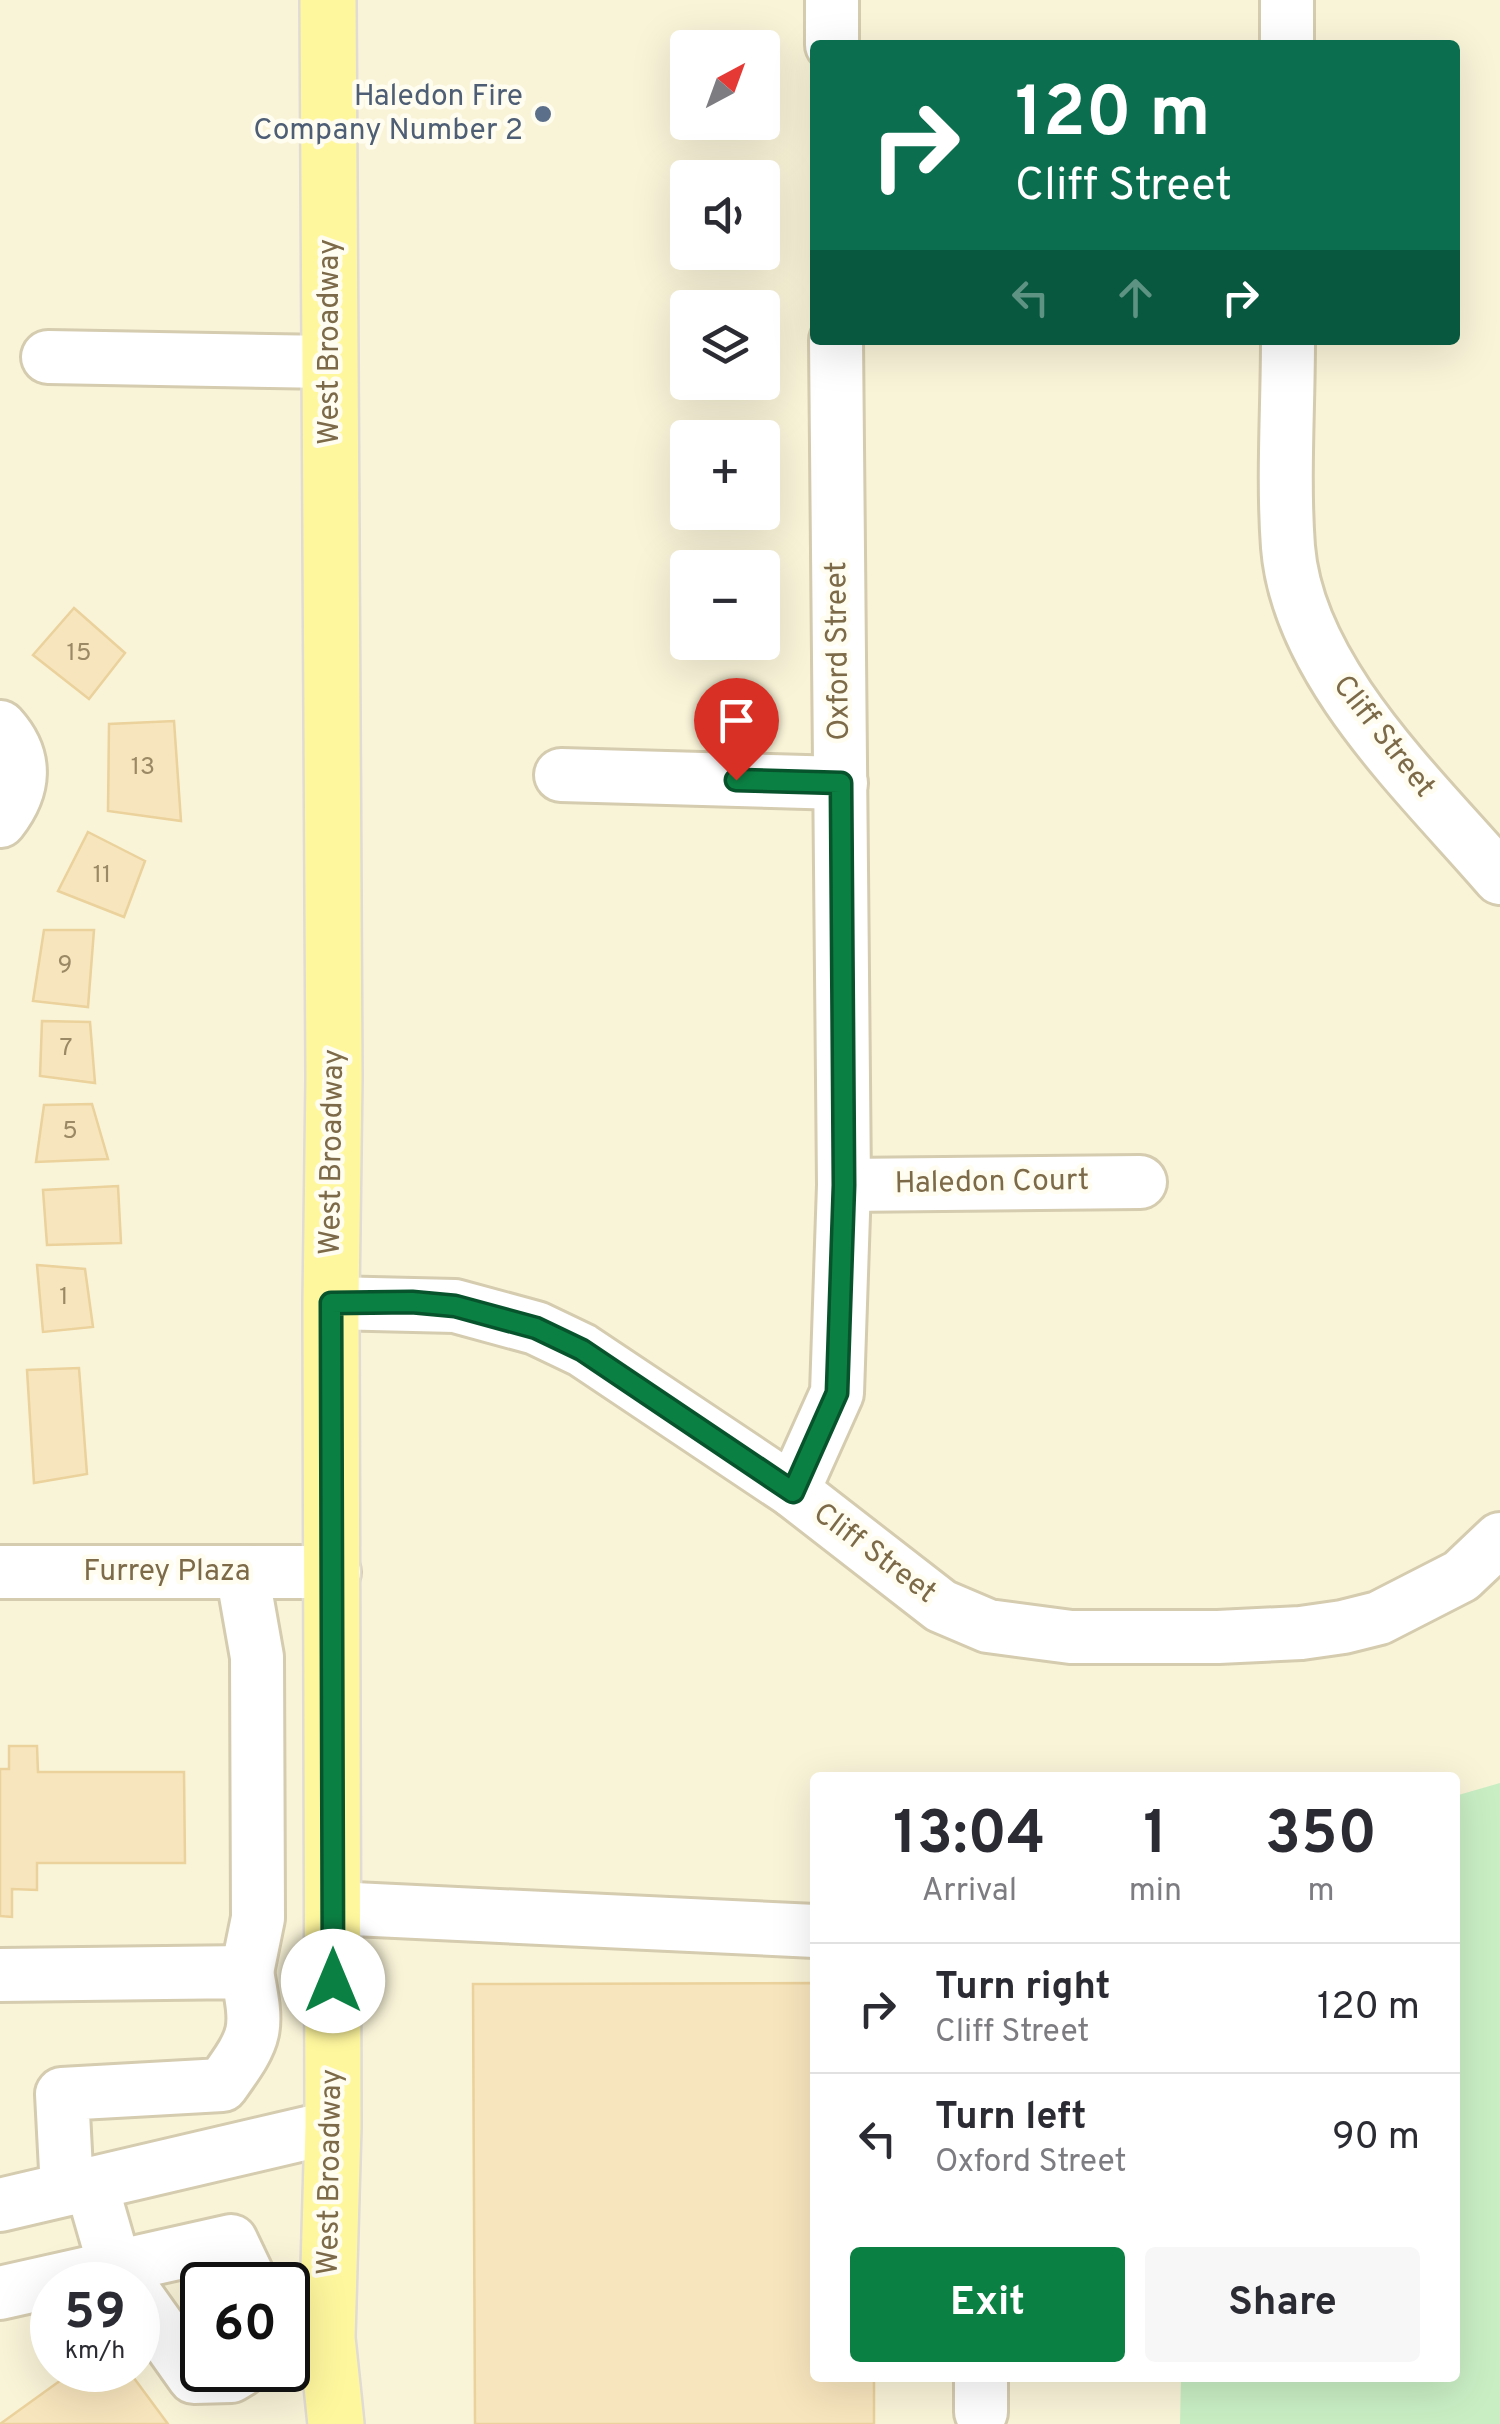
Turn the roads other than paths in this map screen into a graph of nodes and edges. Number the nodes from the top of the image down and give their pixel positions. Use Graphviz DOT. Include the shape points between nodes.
graph roads {
  1 [pos="328,0"];
  2 [pos="832,0"];
  3 [pos="1287,0"];
  4 [pos="832,40"];
  5 [pos="1287,40"];
  6 [pos="836,345"];
  7 [pos="1288,345"];
  8 [pos="48,357"];
  9 [pos="330,362"];
  10 [pos="0,727"];
  11 [pos="560,775"];
  12 [pos="841,783"];
  13 [pos="0,821"];
  14 [pos="1489,844"];
  15 [pos="1140,1182"];
  16 [pos="844,1185"];
  17 [pos="331,1303"];
  18 [pos="793,1492"];
  19 [pos="1500,1539"];
  20 [pos="0,1572"];
  21 [pos="242,1572"];
  22 [pos="334,1572"];
  23 [pos="333,1908"];
  24 [pos="810,1931"];
  25 [pos="246,1972"];
  26 [pos="0,1975"];
  27 [pos="333,2126"];
  28 [pos="79,2186"];
  29 [pos="0,2205"];
  30 [pos="117,2262"];
  31 [pos="30,2291"];
  32 [pos="0,2294"];
  33 [pos="160,2329"];
  34 [pos="180,2357"];
  35 [pos="336,2424"];
  1 -- 9 [label="main road, West Broadway"];
  2 -- 4 [label="street"];
  3 -- 5 [label="street"];
  6 -- 12 [label="street, Oxford Street"];
  7 -- 14 [label="street, Cliff Street" via="1288,550 1310,628 1356,711"];
  8 -- 9 [label="street"];
  9 -- 17 [label="main road, West Broadway"];
  10 -- 13 [label="street" via="20,756 18,792"];
  11 -- 12 [label="street"];
  12 -- 16 [label="street, Oxford Street"];
  15 -- 16 [label="street, Haledon Court"];
  16 -- 18 [label="street, Oxford Street" via="837,1393"];
  17 -- 18 [label="street, Cliff Street" via="455,1306 536,1328 582,1350"];
  17 -- 22 [label="main road, West Broadway"];
  18 -- 19 [label="street, Cliff Street" via="941,1606 988,1626 1071,1636 1218,1637 1343,1627 1379,1618 1461,1576"];
  20 -- 21 [label="street, Furrey Plaza"];
  21 -- 22 [label="street, Furrey Plaza"];
  21 -- 25 [label="street" via="257,1658 258,1918"];
  22 -- 23 [label="main road, West Broadway"];
  23 -- 24 [label="street"];
  23 -- 27 [label="main road, West Broadway"];
  25 -- 26 [label="street"];
  25 -- 28 [label="street" via="256,2020 247,2051 222,2085 62,2094"];
  27 -- 28 [label="street"];
  27 -- 35 [label="main road, West Broadway" via="327,2338"];
  28 -- 29 [label="street"];
  28 -- 30 [label="street"];
  31 -- 32 [label="street"];
  33 -- 34 [label="street"];
}
